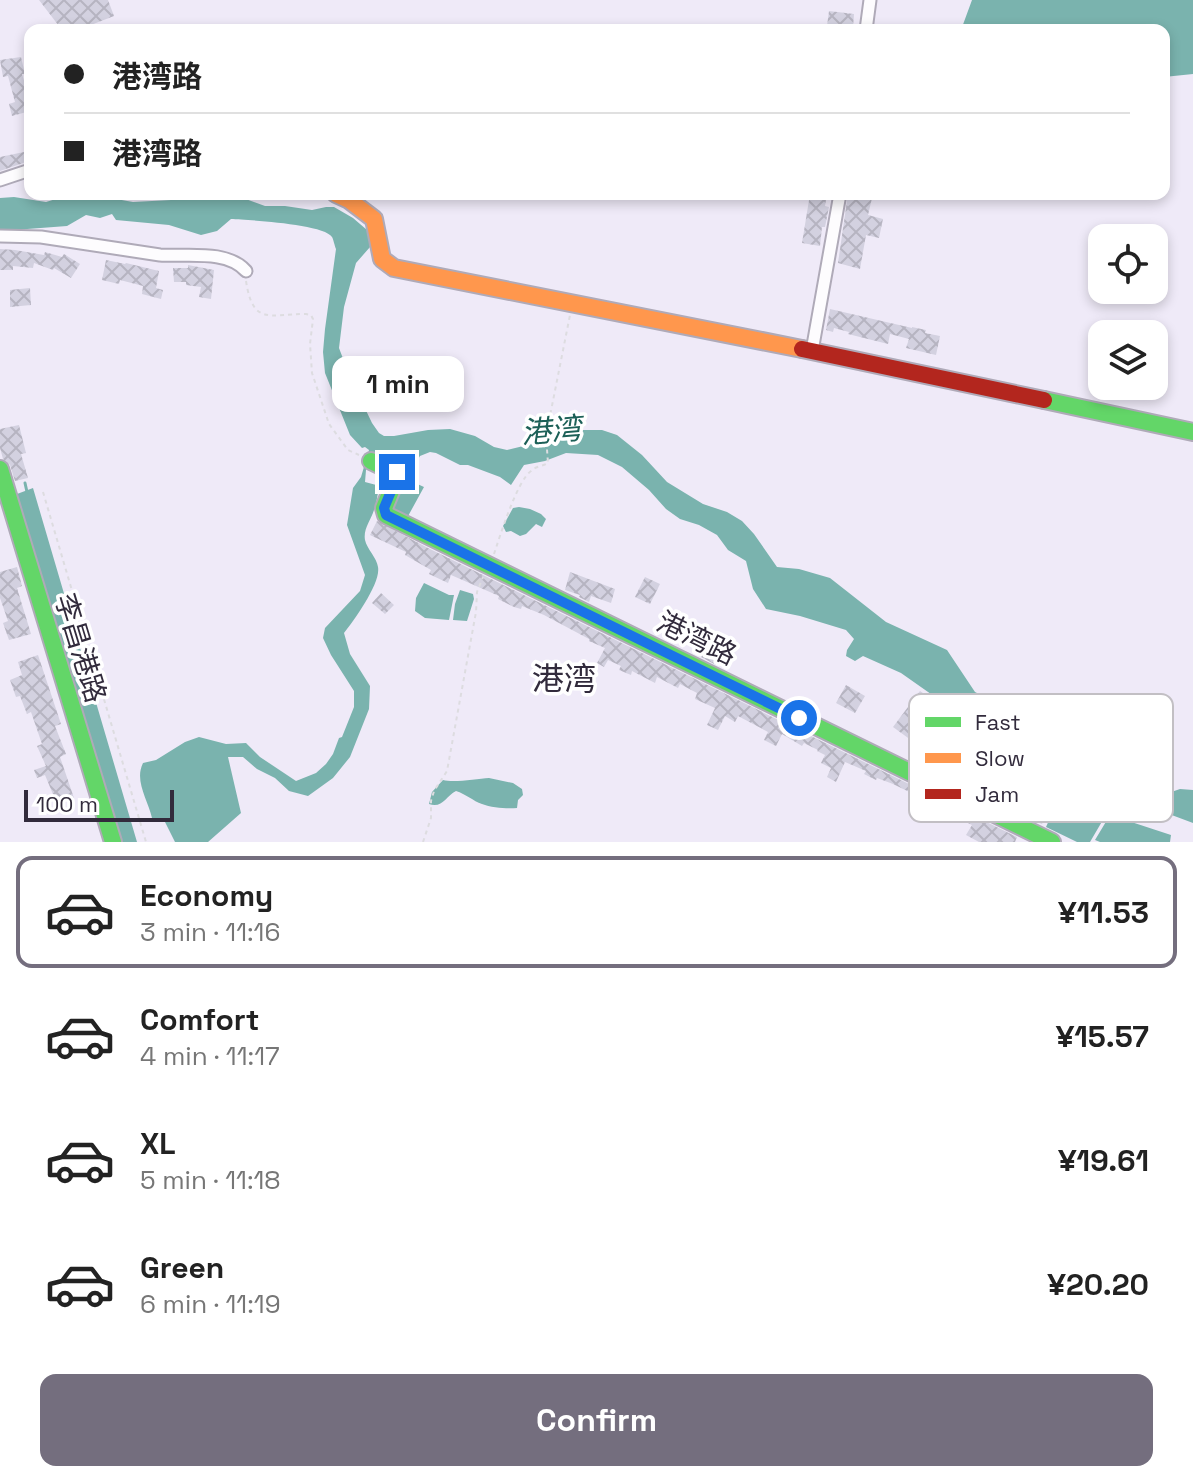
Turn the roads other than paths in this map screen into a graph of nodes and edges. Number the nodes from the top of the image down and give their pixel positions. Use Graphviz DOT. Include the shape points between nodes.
graph roads {
  1 [pos="870,0"];
  2 [pos="867,24"];
  3 [pos="24,172"];
  4 [pos="0,180"];
  5 [pos="349,200"];
  6 [pos="839,200"];
  7 [pos="0,236"];
  8 [pos="246,271"];
  9 [pos="812,351"];
  10 [pos="1193,432"];
  11 [pos="371,461"];
  12 [pos="0,469"];
  13 [pos="909,772"];
  14 [pos="1011,822"];
  15 [pos="113,842"];
  16 [pos="1052,842"];
  1 -- 2 [label="street"];
  3 -- 4 [label="street"];
  5 -- 9 [label="street" via="374,219 382,259 394,268"];
  6 -- 9 [label="street"];
  7 -- 8 [label="street" via="160,255 217,256"];
  9 -- 10 [label="street"];
  11 -- 13 [label="street, 港湾路" via="398,474 386,515"];
  12 -- 15 [label="street, 李昌港路"];
  14 -- 16 [label="street, 港湾路"];
}
